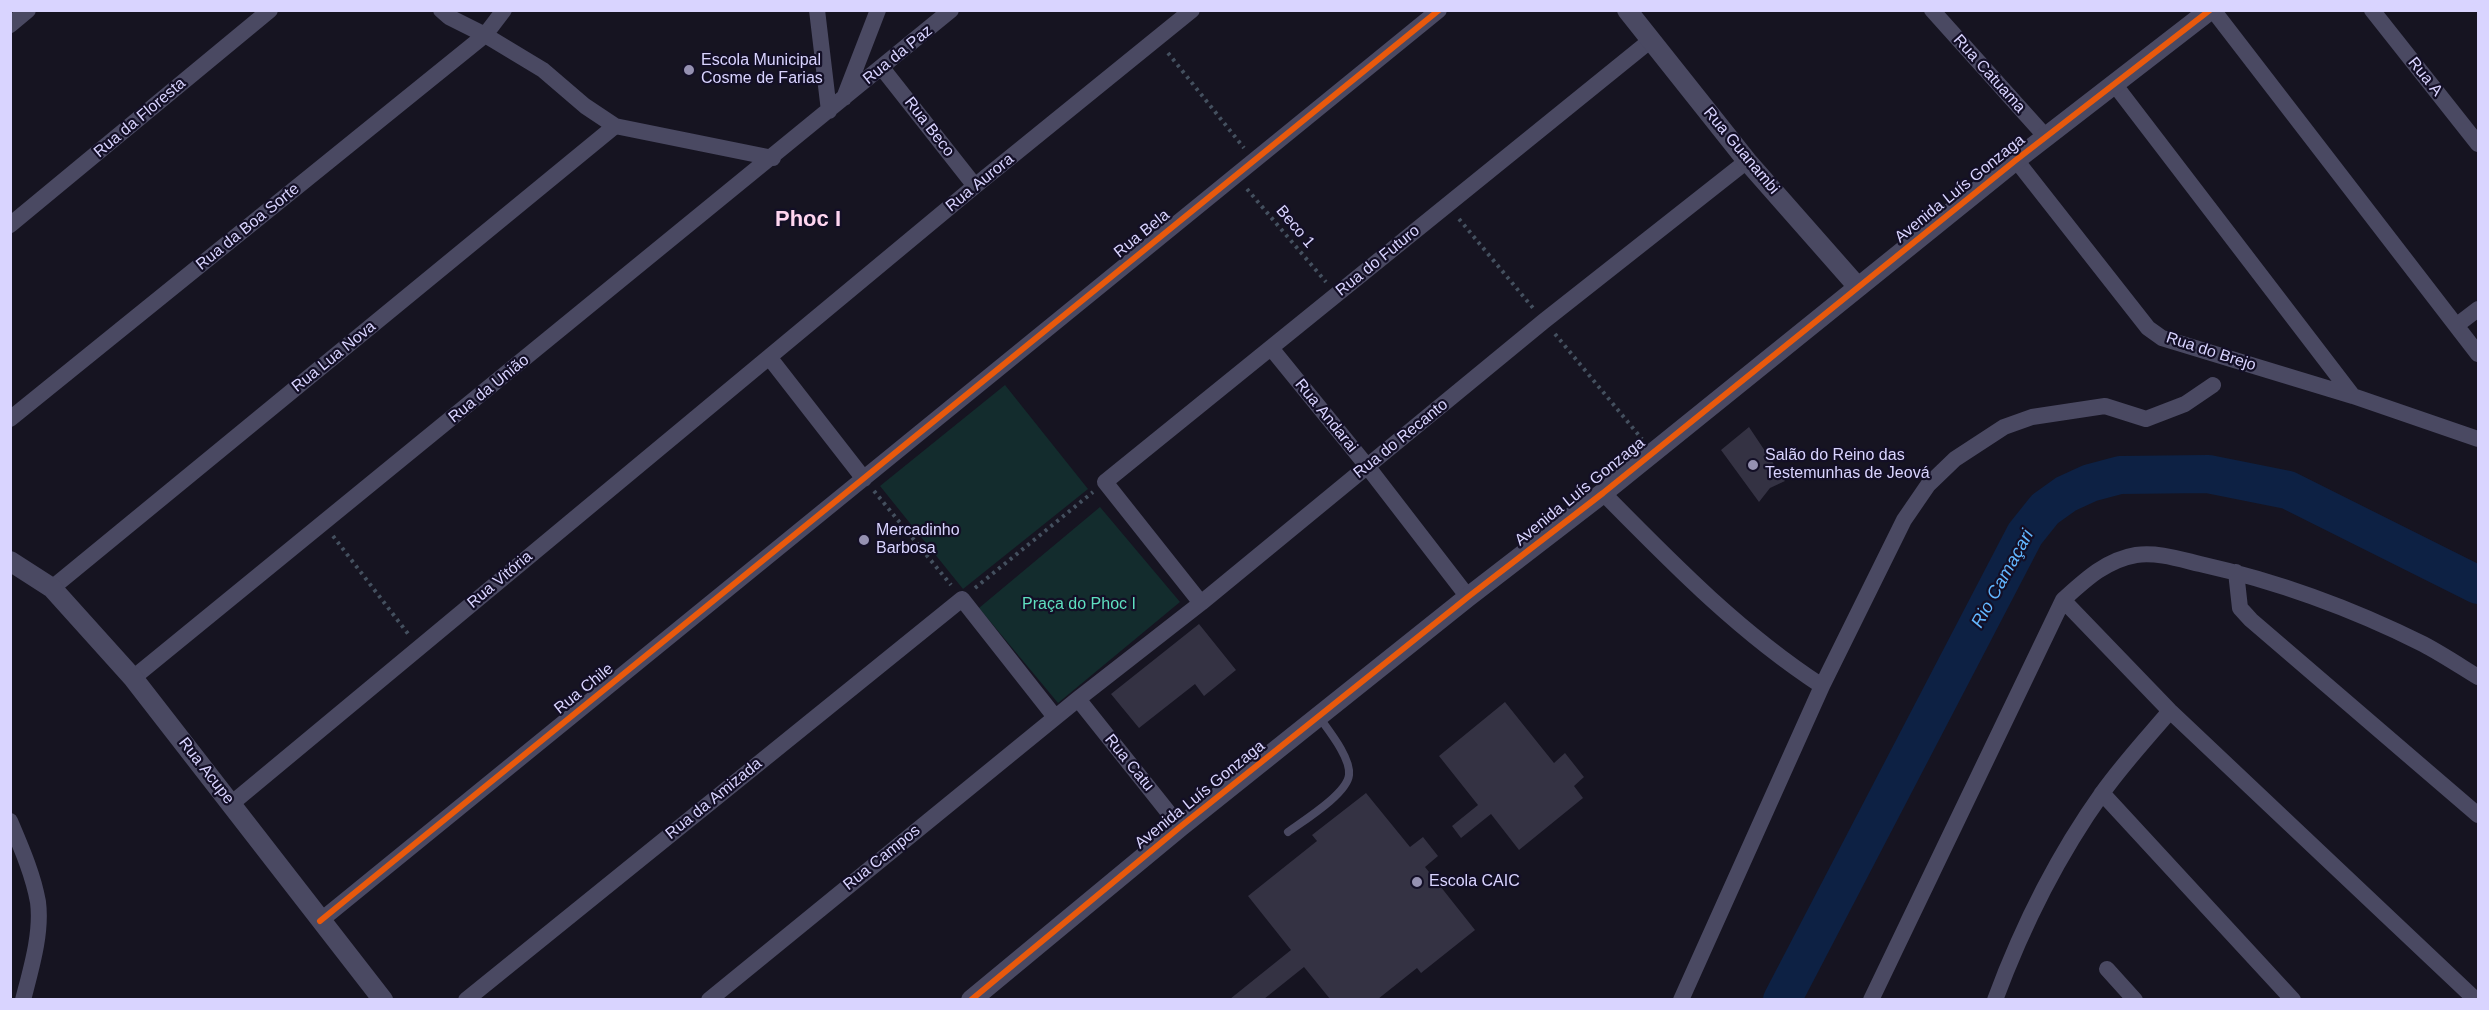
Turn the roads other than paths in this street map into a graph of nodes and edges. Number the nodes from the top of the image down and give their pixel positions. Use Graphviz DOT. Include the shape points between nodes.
graph roads {
  1 [pos="28,10"];
  2 [pos="270,10"];
  3 [pos="441,10"];
  4 [pos="504,10"];
  5 [pos="817,10"];
  6 [pos="878,10"];
  7 [pos="951,10"];
  8 [pos="1192,10"];
  9 [pos="1439,10"];
  10 [pos="1627,10"];
  11 [pos="2211,10"];
  12 [pos="2372,10"];
  13 [pos="1932,11"];
  14 [pos="10,24"];
  15 [pos="485,35"];
  16 [pos="1651,40"];
  17 [pos="882,68"];
  18 [pos="2115,85"];
  19 [pos="844,99"];
  20 [pos="829,111"];
  21 [pos="615,126"];
  22 [pos="2046,137"];
  23 [pos="2478,144"];
  24 [pos="773,158"];
  25 [pos="2016,160"];
  26 [pos="1747,161"];
  27 [pos="975,186"];
  28 [pos="10,225"];
  29 [pos="1858,287"];
  30 [pos="2478,309"];
  31 [pos="2457,325"];
  32 [pos="1271,348"];
  33 [pos="2478,354"];
  34 [pos="769,357"];
  35 [pos="2213,385"];
  36 [pos="2353,396"];
  37 [pos="10,419"];
  38 [pos="2478,439"];
  39 [pos="1367,466"];
  40 [pos="864,479"];
  41 [pos="1603,493"];
  42 [pos="10,561"];
  43 [pos="2236,572"];
  44 [pos="52,588"];
  45 [pos="1468,597"];
  46 [pos="2063,600"];
  47 [pos="1201,603"];
  48 [pos="2478,677"];
  49 [pos="134,678"];
  50 [pos="1822,686"];
  51 [pos="1078,699"];
  52 [pos="2170,711"];
  53 [pos="1055,717"];
  54 [pos="1318,717"];
  55 [pos="2102,793"];
  56 [pos="231,804"];
  57 [pos="2478,815"];
  58 [pos="10,821"];
  59 [pos="1180,827"];
  60 [pos="1288,832"];
  61 [pos="320,921"];
  62 [pos="2107,969"];
  63 [pos="2473,996"];
  64 [pos="23,999"];
  65 [pos="383,999"];
  66 [pos="466,999"];
  67 [pos="709,999"];
  68 [pos="971,999"];
  69 [pos="1681,999"];
  70 [pos="1871,999"];
  71 [pos="1995,999"];
  72 [pos="2135,999"];
  73 [pos="2293,999"];
  1 -- 14 [label="street"];
  2 -- 28 [label="street, Rua da Floresta"];
  3 -- 15 [label="street"];
  4 -- 15 [label="street, Rua da Boa Sorte"];
  5 -- 20 [label="street"];
  6 -- 19 [label="street"];
  7 -- 17 [label="street, Rua da Paz"];
  8 -- 27 [label="street, Rua Aurora"];
  9 -- 40 [label="street, Rua Bela"];
  10 -- 16 [label="street, Rua Guanambi"];
  11 -- 18 [label="street, Avenida Luís Gonzaga"];
  11 -- 31 [label="street"];
  12 -- 23 [label="street, Rua A"];
  13 -- 22 [label="street, Rua Catuama"];
  15 -- 21 [label="street" via="543,70"];
  15 -- 37 [label="street, Rua da Boa Sorte"];
  16 -- 26 [label="street, Rua Guanambi"];
  16 -- 32 [label="street, Rua do Futuro"];
  17 -- 19 [label="street, Rua da Paz"];
  17 -- 27 [label="street, Rua Beco"];
  18 -- 22 [label="street, Avenida Luís Gonzaga"];
  18 -- 36 [label="street"];
  19 -- 20 [label="street, Rua da União"];
  20 -- 24 [label="street, Rua da União"];
  21 -- 24 [label="street"];
  21 -- 44 [label="street, Rua Lua Nova"];
  22 -- 25 [label="street, Avenida Luís Gonzaga"];
  24 -- 49 [label="street, Rua da União"];
  25 -- 29 [label="street, Avenida Luís Gonzaga"];
  25 -- 36 [label="street, Rua do Brejo" via="2148,328 2175,343"];
  26 -- 29 [label="street, Rua Guanambi"];
  26 -- 39 [label="street, Rua do Recanto"];
  27 -- 34 [label="street, Rua Aurora"];
  29 -- 41 [label="street, Avenida Luís Gonzaga"];
  30 -- 31 [label="street"];
  31 -- 33 [label="street"];
  32 -- 39 [label="street, Rua Andarai"];
  32 -- 47 [label="street, Rua do Futuro" via="1105,482"];
  34 -- 40 [label="street"];
  34 -- 56 [label="street, Rua Vitória"];
  35 -- 50 [label="street" via="2185,404 2146,419 2105,406 2032,417 2004,427 1955,459 1928,485 1904,520"];
  36 -- 38 [label="street, Rua do Brejo"];
  39 -- 45 [label="street, Rua Andarai"];
  39 -- 47 [label="street, Rua do Recanto"];
  40 -- 61 [label="street, Rua Chile"];
  41 -- 45 [label="street, Avenida Luís Gonzaga"];
  41 -- 50 [label="street" via="1741,627"];
  42 -- 44 [label="street, Rua Acupe"];
  43 -- 46 [label="street" via="2162,556 2137,555 2113,562 2087,577"];
  43 -- 48 [label="street" via="2354,612 2425,645"];
  43 -- 57 [label="street" via="2240,608 2251,620"];
  44 -- 49 [label="street, Rua Acupe"];
  45 -- 54 [label="street, Avenida Luís Gonzaga"];
  46 -- 52 [label="street"];
  46 -- 70 [label="street"];
  47 -- 51 [label="street, Rua do Recanto"];
  49 -- 56 [label="street, Rua Acupe"];
  50 -- 69 [label="street"];
  51 -- 53 [label="street, Rua do Recanto"];
  51 -- 59 [label="street, Rua Catu"];
  52 -- 55 [label="street"];
  52 -- 63 [label="street"];
  53 -- 66 [label="street, Rua da Amizada" via="962,599"];
  53 -- 67 [label="street, Rua Campos"];
  54 -- 59 [label="street, Avenida Luís Gonzaga"];
  54 -- 60 [label="lane" via="1346,760 1349,775 1342,790"];
  55 -- 71 [label="street" via="2048,882"];
  55 -- 73 [label="street"];
  56 -- 61 [label="street, Rua Acupe"];
  58 -- 64 [label="street" via="38,902 37,936"];
  59 -- 68 [label="street, Avenida Luís Gonzaga"];
  61 -- 65 [label="street, Rua Acupe"];
  62 -- 72 [label="street"];
}
